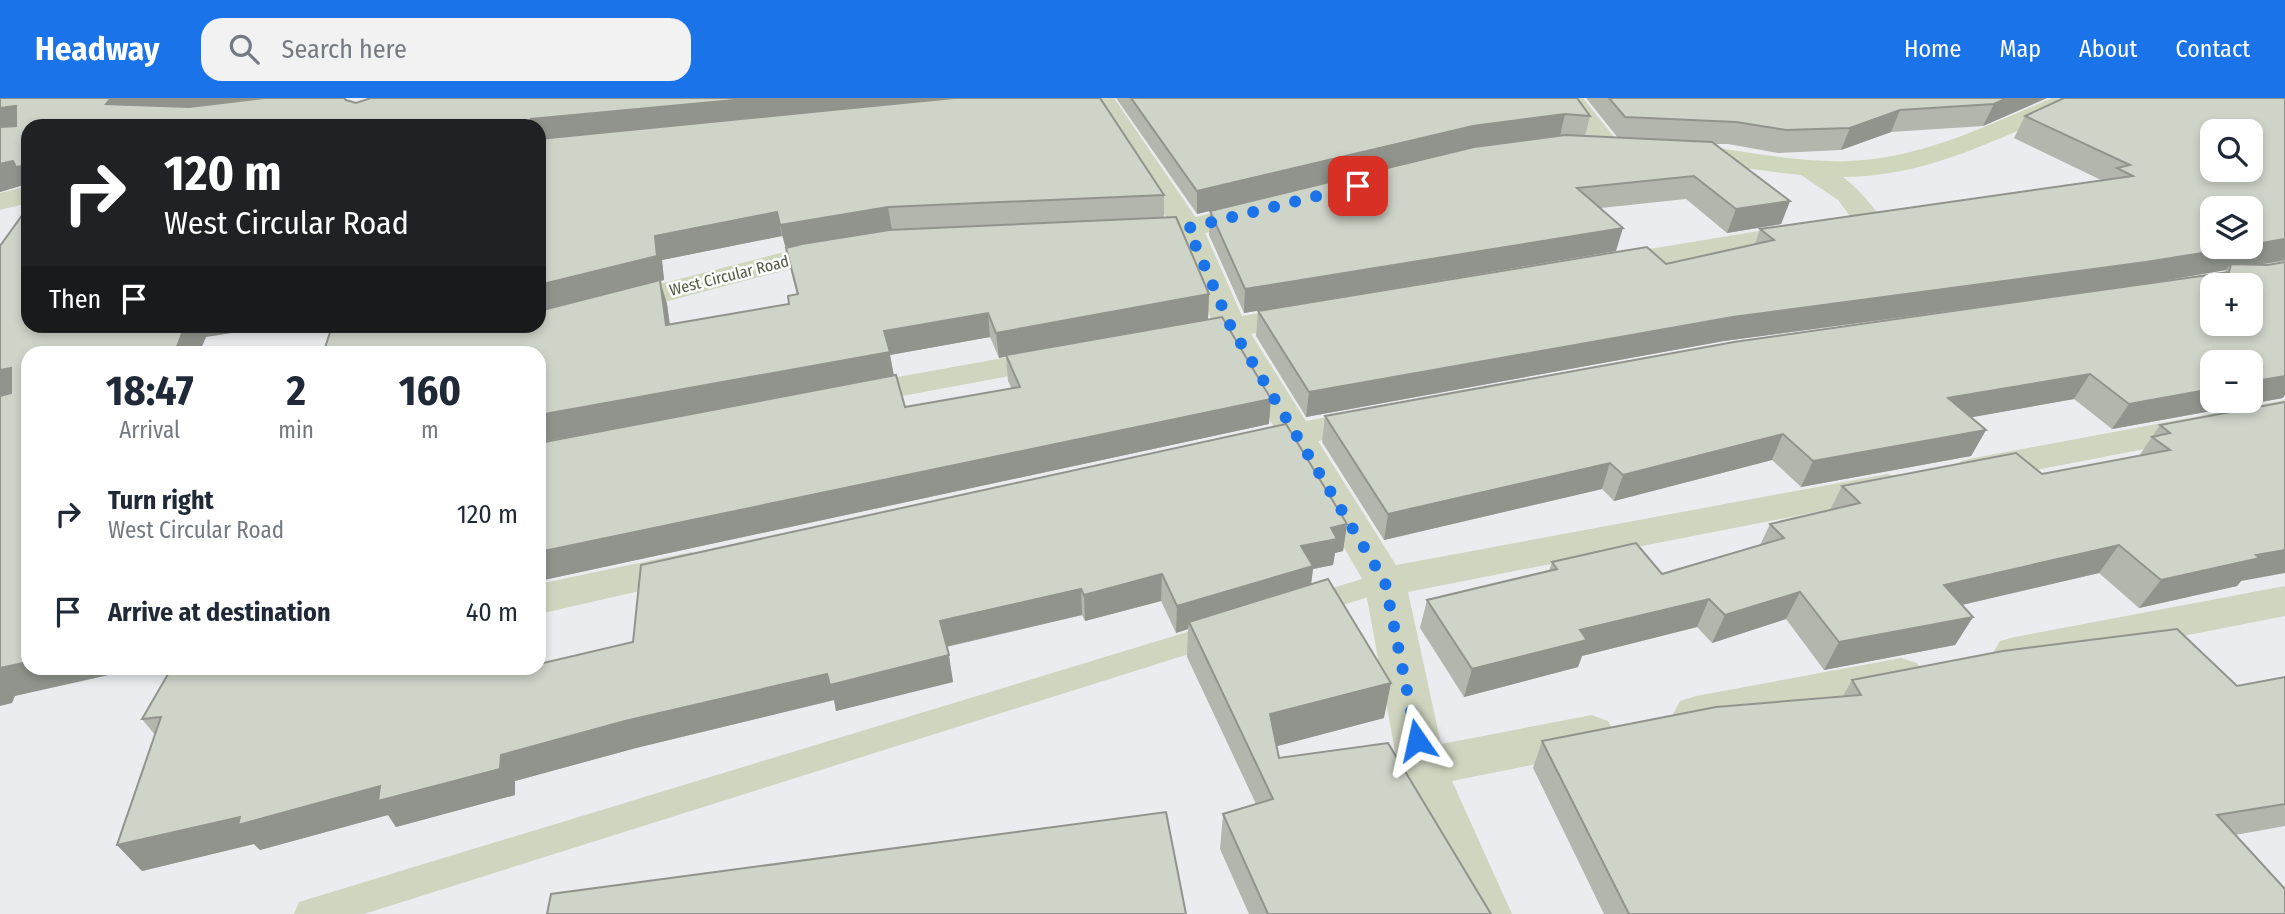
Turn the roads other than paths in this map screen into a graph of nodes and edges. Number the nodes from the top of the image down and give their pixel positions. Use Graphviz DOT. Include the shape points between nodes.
graph roads {
  1 [pos="1087,98"];
  2 [pos="1570,98"];
  3 [pos="2075,98"];
  4 [pos="1572,147"];
  5 [pos="1631,149"];
  6 [pos="1811,169"];
  7 [pos="21,196"];
  8 [pos="0,202"];
  9 [pos="1288,203"];
  10 [pos="21,216"];
  11 [pos="0,218"];
  12 [pos="1188,228"];
  13 [pos="1102,235"];
  14 [pos="867,246"];
  15 [pos="1584,268"];
  16 [pos="1339,309"];
  17 [pos="546,323"];
  18 [pos="1231,327"];
  19 [pos="1149,342"];
  20 [pos="1082,354"];
  21 [pos="824,400"];
  22 [pos="2285,411"];
  23 [pos="1402,414"];
  24 [pos="1295,433"];
  25 [pos="1214,451"];
  26 [pos="728,558"];
  27 [pos="1385,582"];
  28 [pos="546,597"];
  29 [pos="2285,601"];
  30 [pos="1422,767"];
  31 [pos="312,914"];
  32 [pos="1486,914"];
  1 -- 12 [label="street"];
  2 -- 5 [label="street"];
  3 -- 6 [label="street" via="1982,139 1930,156 1873,168"];
  4 -- 5 [label="street"];
  5 -- 6 [label="street" via="1728,155"];
  6 -- 15 [label="street" via="1848,194 1869,221"];
  7 -- 8 [label="street"];
  9 -- 12 [label="street"];
  10 -- 11 [label="street"];
  12 -- 13 [label="street"];
  12 -- 18 [label="street"];
  14 -- 17 [label="street, West Circular Road" via="804,256"];
  16 -- 18 [label="street"];
  18 -- 19 [label="street"];
  18 -- 24 [label="street"];
  20 -- 21 [label="street"];
  22 -- 27 [label="street"];
  23 -- 24 [label="street"];
  24 -- 25 [label="street"];
  24 -- 27 [label="street"];
  26 -- 28 [label="street"];
  27 -- 30 [label="street"];
  27 -- 31 [label="lane"];
  29 -- 30 [label="street"];
  30 -- 32 [label="street"];
}
